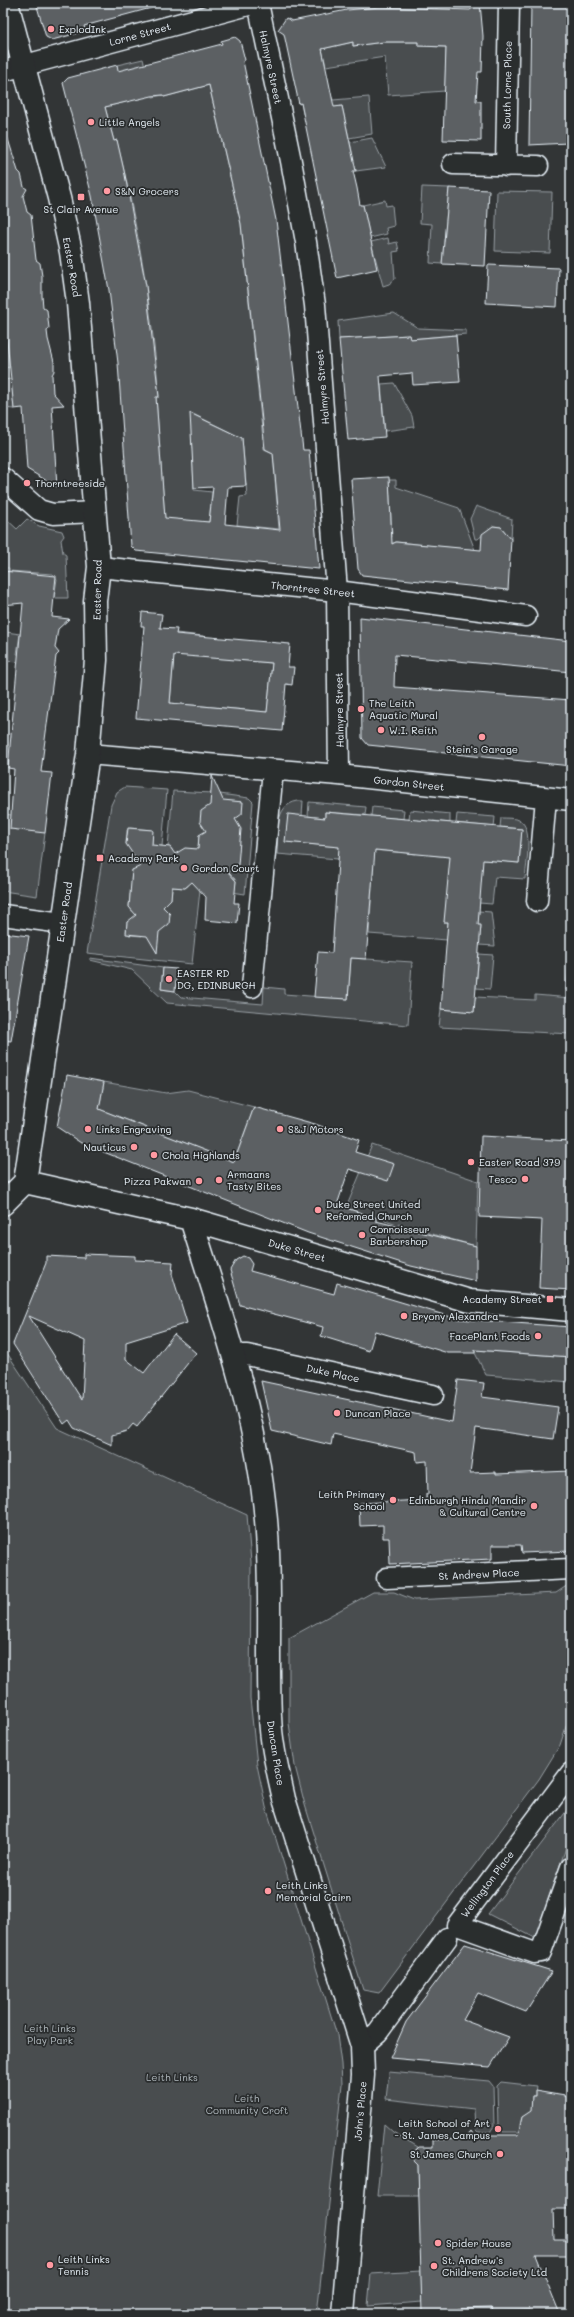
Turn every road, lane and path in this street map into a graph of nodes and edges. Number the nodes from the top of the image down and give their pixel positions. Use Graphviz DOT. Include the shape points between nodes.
graph roads {
  1 [pos="7,3"];
  2 [pos="257,3"];
  3 [pos="509,3"];
  4 [pos="25,65"];
  5 [pos="3,71"];
  6 [pos="453,164"];
  7 [pos="506,166"];
  8 [pos="538,166"];
  9 [pos="3,478"];
  10 [pos="95,512"];
  11 [pos="99,568"];
  12 [pos="337,591"];
  13 [pos="526,616"];
  14 [pos="88,754"];
  15 [pos="273,770"];
  16 [pos="339,775"];
  17 [pos="546,798"];
  18 [pos="571,800"];
  19 [pos="537,901"];
  20 [pos="3,915"];
  21 [pos="62,923"];
  22 [pos="252,987"];
  23 [pos="25,1182"];
  24 [pos="3,1204"];
  25 [pos="191,1219"];
  26 [pos="571,1310"];
  27 [pos="233,1355"];
  28 [pos="433,1395"];
  29 [pos="571,1569"];
  30 [pos="387,1578"];
  31 [pos="570,1776"];
  32 [pos="571,1867"];
  33 [pos="447,1938"];
  34 [pos="362,2046"];
  35 [pos="343,2314"];
  1 -- 4 [label="street, Easter Road"];
  2 -- 4 [label="street, Lorne Street"];
  2 -- 12 [label="street, Halmyre Street" via="291,161 311,273"];
  3 -- 7 [label="street, South Lorne Place"];
  4 -- 5 [label="street"];
  4 -- 10 [label="street, Easter Road" via="71,252 78,303"];
  6 -- 7 [label="street"];
  7 -- 8 [label="street"];
  9 -- 10 [label="street" via="39,510 53,514"];
  10 -- 11 [label="street, Easter Road"];
  11 -- 12 [label="street, Thorntree Street"];
  11 -- 14 [label="street, Easter Road" via="95,601 96,660"];
  12 -- 13 [label="street, Thorntree Street"];
  12 -- 16 [label="street, Halmyre Street"];
  14 -- 15 [label="street, Gordon Street"];
  14 -- 21 [label="street, Easter Road"];
  15 -- 16 [label="street, Gordon Street"];
  15 -- 22 [label="street"];
  16 -- 17 [label="street, Gordon Street"];
  17 -- 18 [label="street, Gordon Street"];
  17 -- 19 [label="street"];
  20 -- 21 [label="street"];
  21 -- 23 [label="street, Easter Road"];
  23 -- 24 [label="street"];
  23 -- 25 [label="street, Duke Street"];
  25 -- 26 [label="street, Duke Street" via="470,1301"];
  25 -- 27 [label="street, Duncan Place"];
  27 -- 28 [label="street, Duke Place" via="247,1355"];
  27 -- 34 [label="street, Duncan Place" via="252,1424 263,1491 269,1570 270,1716 275,1758 284,1799"];
  29 -- 30 [label="street, St Andrew Place"];
  31 -- 32 [label="street, Wellington Place" via="457,1925 542,1951"];
  33 -- 34 [label="street" via="378,2032"];
  34 -- 35 [label="street, John's Place" via="363,2075"];
}
